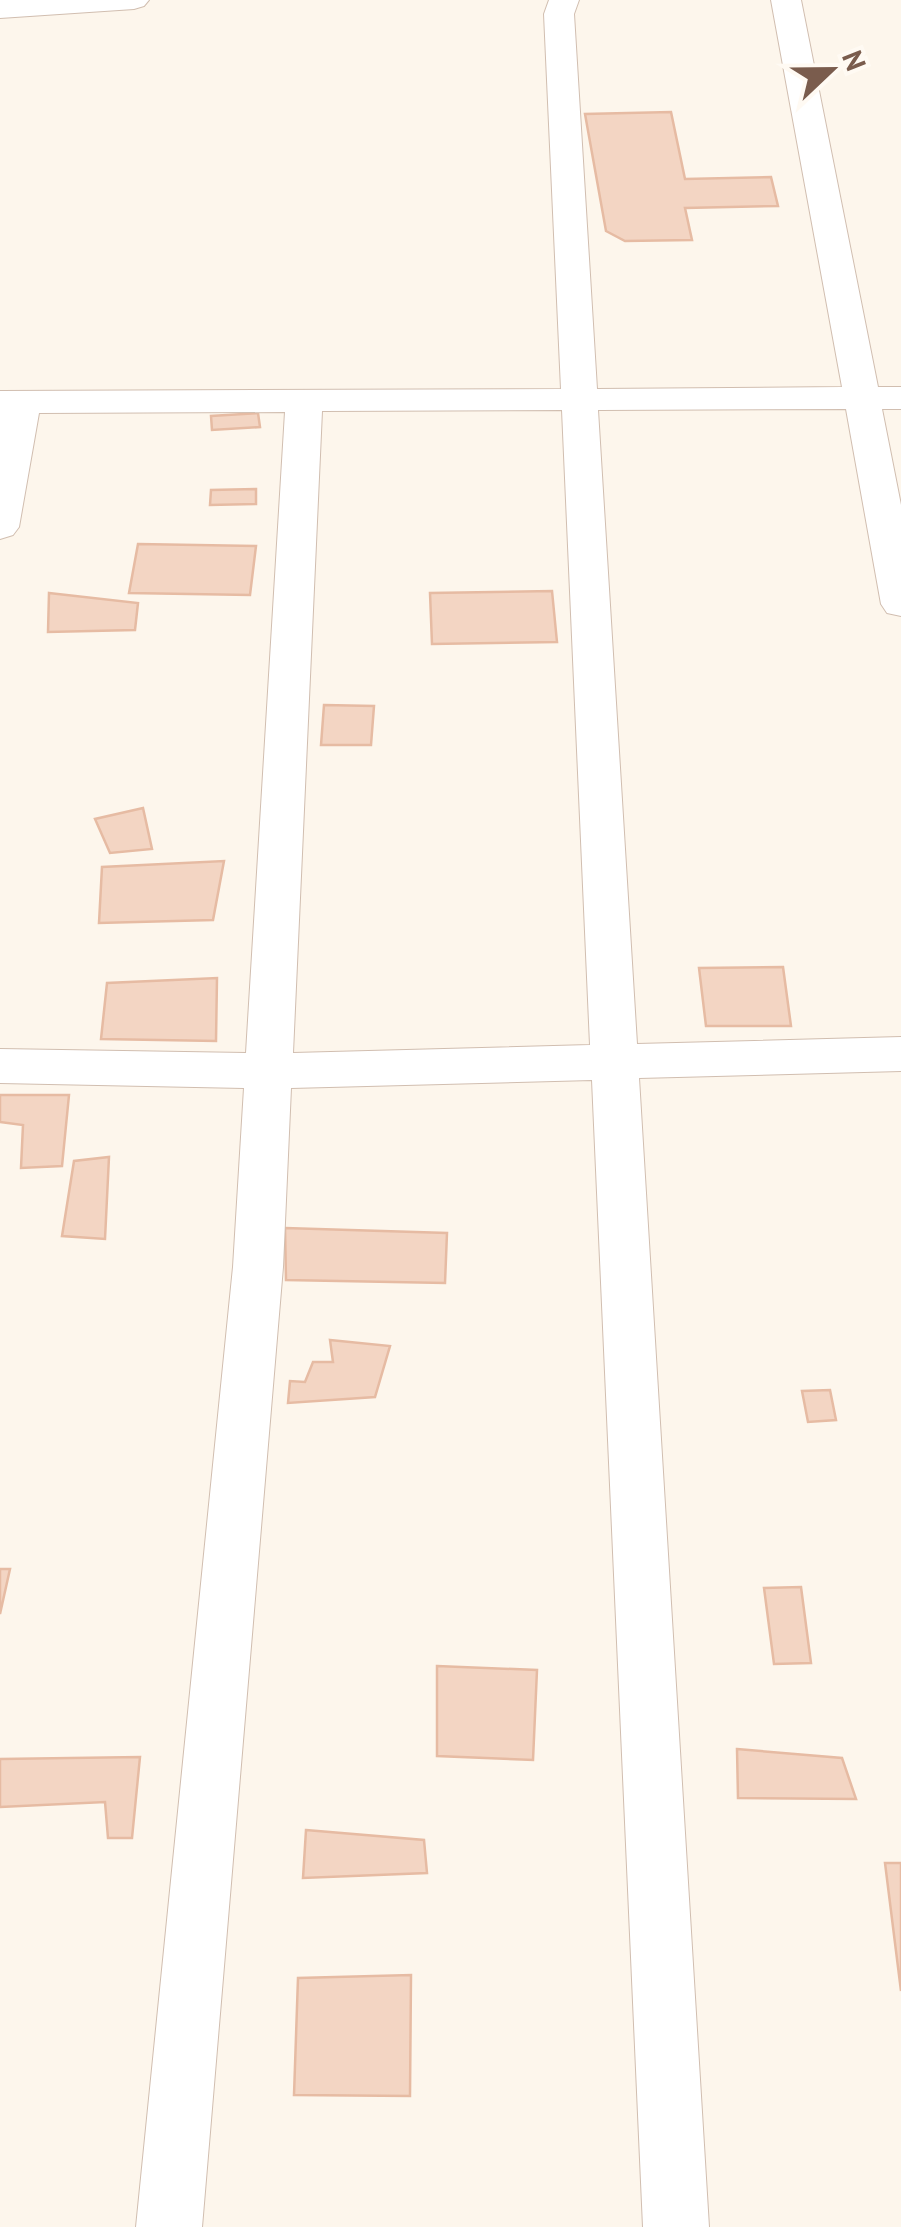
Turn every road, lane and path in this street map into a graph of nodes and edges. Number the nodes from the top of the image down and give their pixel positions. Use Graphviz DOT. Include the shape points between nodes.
graph roads {
  1 [pos="134,0"];
  2 [pos="564,0"];
  3 [pos="786,0"];
  4 [pos="0,8"];
  5 [pos="862,398"];
  6 [pos="901,398"];
  7 [pos="581,401"];
  8 [pos="12,402"];
  9 [pos="304,402"];
  10 [pos="0,527"];
  11 [pos="901,604"];
  12 [pos="901,1054"];
  13 [pos="613,1059"];
  14 [pos="0,1066"];
  15 [pos="267,1071"];
  16 [pos="169,2227"];
  17 [pos="676,2227"];
  1 -- 4 [label="street"];
  2 -- 7 [label="street"];
  3 -- 5 [label="street"];
  5 -- 6 [label="street"];
  5 -- 7 [label="street"];
  5 -- 11 [label="street"];
  7 -- 9 [label="street"];
  7 -- 13 [label="street"];
  8 -- 9 [label="street"];
  8 -- 10 [label="street"];
  9 -- 15 [label="street"];
  12 -- 13 [label="street"];
  13 -- 15 [label="street"];
  13 -- 17 [label="street"];
  14 -- 15 [label="street"];
  15 -- 16 [label="street" via="258,1266"];
}
